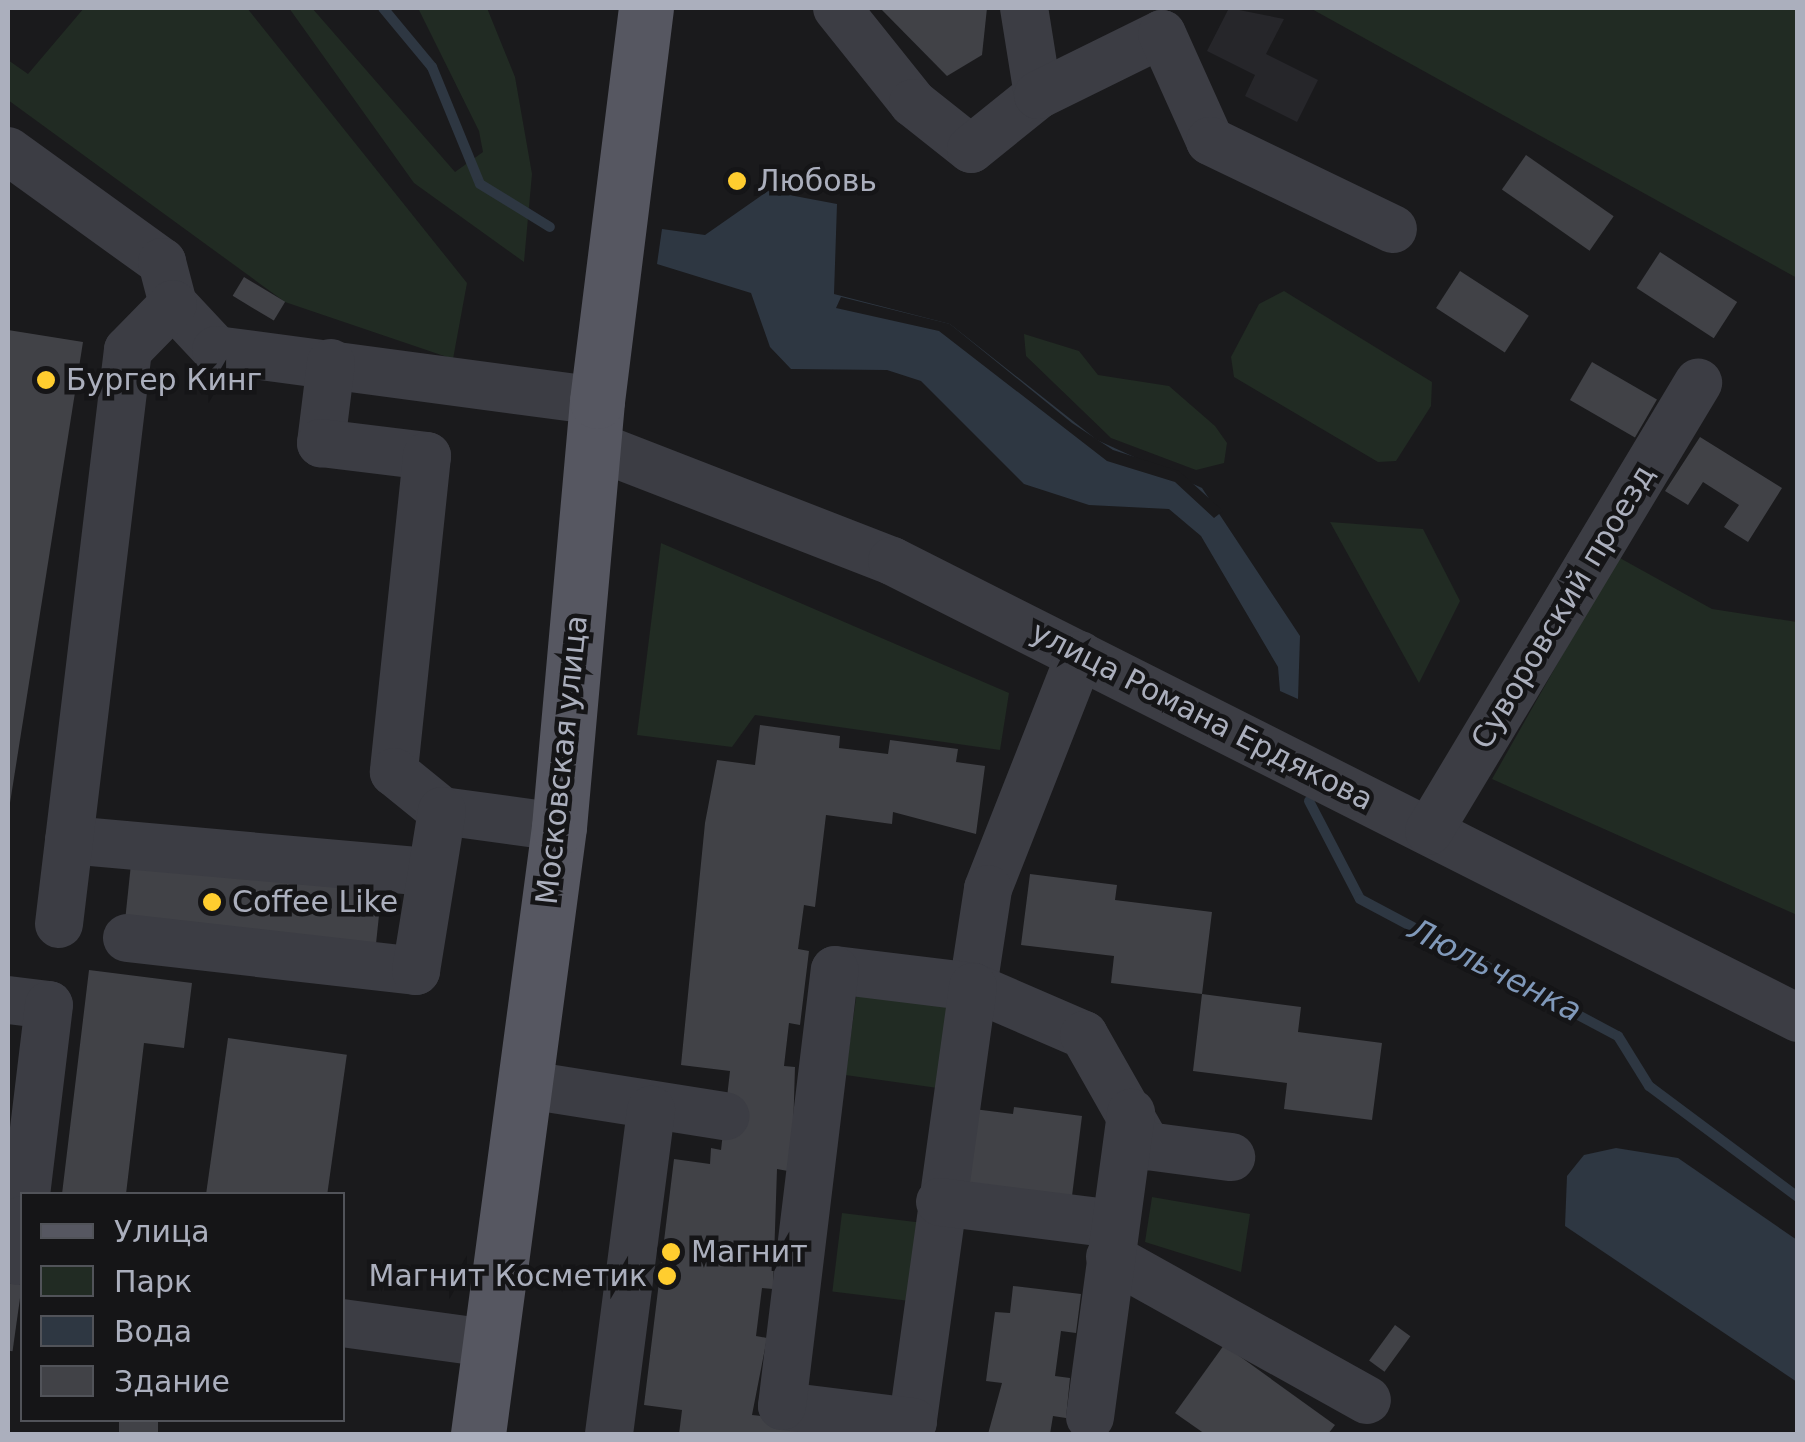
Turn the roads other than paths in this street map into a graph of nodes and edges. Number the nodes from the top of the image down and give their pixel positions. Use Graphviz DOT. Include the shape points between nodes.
graph roads {
  1 [pos="625,8"];
  2 [pos="646,8"];
  3 [pos="838,8"];
  4 [pos="1024,8"];
  5 [pos="1168,21"];
  6 [pos="636,84"];
  7 [pos="1038,95"];
  8 [pos="8,151"];
  9 [pos="1393,229"];
  10 [pos="173,304"];
  11 [pos="332,363"];
  12 [pos="1698,383"];
  13 [pos="595,423"];
  14 [pos="1080,655"];
  15 [pos="442,811"];
  16 [pos="559,826"];
  17 [pos="1429,830"];
  18 [pos="69,840"];
  19 [pos="432,872"];
  20 [pos="59,924"];
  21 [pos="127,938"];
  22 [pos="973,988"];
  23 [pos="8,1000"];
  24 [pos="1798,1018"];
  25 [pos="522,1084"];
  26 [pos="652,1110"];
  27 [pos="1131,1113"];
  28 [pos="725,1116"];
  29 [pos="1230,1156"];
  30 [pos="26,1192"];
  31 [pos="940,1202"];
  32 [pos="1112,1240"];
  33 [pos="345,1323"];
  34 [pos="488,1343"];
  35 [pos="1367,1400"];
  36 [pos="1090,1417"];
  37 [pos="478,1434"];
  38 [pos="609,1434"];
  1 -- 6 [label="main road, Московская улица"];
  2 -- 6 [label="main road, Московская улица"];
  3 -- 7 [label="street" via="913,103 972,149"];
  4 -- 7 [label="street"];
  5 -- 7 [label="street"];
  5 -- 9 [label="street" via="1210,141"];
  6 -- 13 [label="main road, Московская улица"];
  8 -- 10 [label="street" via="162,262"];
  10 -- 11 [label="street, улица Романа Ердякова" via="216,350"];
  10 -- 18 [label="street" via="128,350"];
  11 -- 13 [label="street, улица Романа Ердякова"];
  11 -- 15 [label="street" via="320,442 427,456 394,772"];
  12 -- 17 [label="street, Суворовский проезд"];
  13 -- 14 [label="street, улица Романа Ердякова"];
  13 -- 16 [label="main road, Московская улица"];
  14 -- 17 [label="street, улица Романа Ердякова"];
  14 -- 22 [label="street" via="988,889"];
  15 -- 16 [label="street"];
  15 -- 19 [label="street"];
  16 -- 25 [label="main road, Московская улица"];
  17 -- 24 [label="street, улица Романа Ердякова"];
  18 -- 19 [label="street"];
  18 -- 20 [label="street"];
  19 -- 21 [label="street" via="416,971"];
  22 -- 27 [label="street" via="1084,1035"];
  22 -- 31 [label="street"];
  22 -- 31 [label="street" via="835,970 782,1406 913,1422"];
  23 -- 30 [label="street" via="48,1005"];
  25 -- 26 [label="street"];
  25 -- 34 [label="main road, Московская улица"];
  26 -- 28 [label="street"];
  26 -- 38 [label="street"];
  27 -- 29 [label="street" via="1147,1146"];
  27 -- 32 [label="street"];
  31 -- 32 [label="street"];
  32 -- 35 [label="street"];
  32 -- 36 [label="street"];
  33 -- 34 [label="street"];
  34 -- 37 [label="main road, Московская улица"];
}
